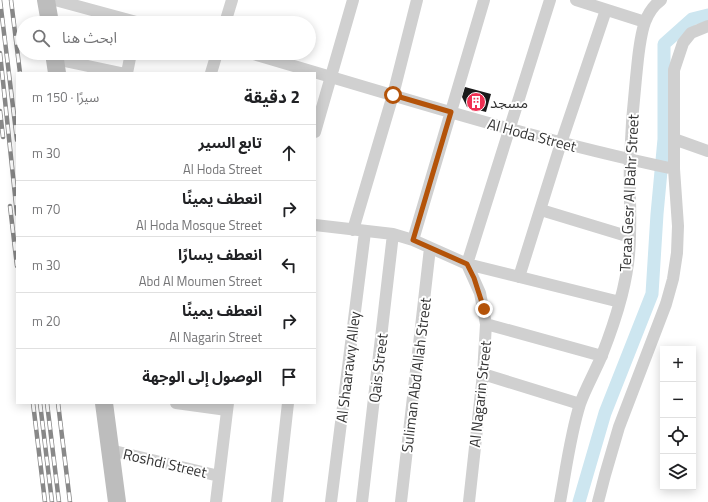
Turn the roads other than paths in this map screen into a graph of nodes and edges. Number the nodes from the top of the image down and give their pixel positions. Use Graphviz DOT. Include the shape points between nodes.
graph roads {
  1 [pos="46,0"];
  2 [pos="55,0"];
  3 [pos="232,0"];
  4 [pos="353,0"];
  5 [pos="417,0"];
  6 [pos="484,0"];
  7 [pos="550,0"];
  8 [pos="576,0"];
  9 [pos="661,0"];
  10 [pos="606,10"];
  11 [pos="49,16"];
  12 [pos="113,16"];
  13 [pos="227,16"];
  14 [pos="645,22"];
  15 [pos="708,26"];
  16 [pos="130,60"];
  17 [pos="215,60"];
  18 [pos="274,60"];
  19 [pos="56,62"];
  20 [pos="115,72"];
  21 [pos="127,72"];
  22 [pos="211,72"];
  23 [pos="315,72"];
  24 [pos="316,72"];
  25 [pos="332,77"];
  26 [pos="393,95"];
  27 [pos="451,112"];
  28 [pos="316,129"];
  29 [pos="509,129"];
  30 [pos="674,139"];
  31 [pos="561,143"];
  32 [pos="708,151"];
  33 [pos="635,161"];
  34 [pos="669,168"];
  35 [pos="540,210"];
  36 [pos="316,225"];
  37 [pos="359,231"];
  38 [pos="394,234"];
  39 [pos="630,237"];
  40 [pos="413,240"];
  41 [pos="430,248"];
  42 [pos="467,264"];
  43 [pos="519,277"];
  44 [pos="620,302"];
  45 [pos="486,324"];
  46 [pos="602,356"];
  47 [pos="483,374"];
  48 [pos="104,404"];
  49 [pos="193,404"];
  50 [pos="288,404"];
  51 [pos="580,404"];
  52 [pos="228,406"];
  53 [pos="110,450"];
  54 [pos="219,476"];
  55 [pos="117,502"];
  56 [pos="216,502"];
  57 [pos="277,502"];
  58 [pos="331,502"];
  59 [pos="362,502"];
  60 [pos="401,502"];
  61 [pos="469,502"];
  62 [pos="560,502"];
  63 [pos="598,502"];
  1 -- 11 [label="main road"];
  2 -- 12 [label="street"];
  3 -- 13 [label="street"];
  4 -- 25 [label="street"];
  5 -- 26 [label="street, Al Shaarawy Alley"];
  6 -- 27 [label="street"];
  7 -- 29 [label="street"];
  8 -- 10 [label="street"];
  9 -- 14 [label="street, Teraa Gesr Al Bahr Street"];
  10 -- 14 [label="street"];
  10 -- 31 [label="street"];
  14 -- 33 [label="street, Teraa Gesr Al Bahr Street" via="632,114"];
  15 -- 30 [label="street" via="691,33 683,43 674,70"];
  16 -- 21 [label="street"];
  17 -- 22 [label="street"];
  18 -- 23 [label="street, Al Hoda Street"];
  19 -- 20 [label="street"];
  24 -- 25 [label="street, Al Hoda Street"];
  25 -- 26 [label="street, Al Hoda Street"];
  25 -- 28 [label="street"];
  26 -- 27 [label="street, Al Hoda Street"];
  26 -- 37 [label="street, Al Shaarawy Alley"];
  27 -- 29 [label="street, Al Hoda Street"];
  27 -- 40 [label="street"];
  29 -- 31 [label="street, Al Hoda Street"];
  29 -- 42 [label="street"];
  30 -- 32 [label="street"];
  30 -- 34 [label="street"];
  31 -- 33 [label="street, Al Hoda Street"];
  31 -- 35 [label="street"];
  33 -- 34 [label="street, Al Hoda Street"];
  33 -- 39 [label="street, Teraa Gesr Al Bahr Street"];
  34 -- 63 [label="street" via="678,226 673,279 619,427"];
  35 -- 39 [label="street"];
  35 -- 43 [label="street"];
  36 -- 37 [label="street"];
  37 -- 38 [label="street"];
  37 -- 58 [label="street, Al Shaarawy Alley"];
  38 -- 40 [label="street"];
  38 -- 59 [label="street, Qais Street"];
  39 -- 44 [label="street, Teraa Gesr Al Bahr Street" via="629,259"];
  40 -- 41 [label="street"];
  41 -- 42 [label="street"];
  41 -- 60 [label="street, Suliman Abd Allah Street"];
  42 -- 43 [label="street"];
  42 -- 45 [label="street, Al Nagarin Street" via="480,293"];
  43 -- 44 [label="street"];
  44 -- 46 [label="street, Teraa Gesr Al Bahr Street"];
  45 -- 46 [label="street"];
  45 -- 47 [label="street, Al Nagarin Street"];
  46 -- 51 [label="street, Teraa Gesr Al Bahr Street"];
  47 -- 51 [label="street"];
  47 -- 61 [label="street, Al Nagarin Street"];
  48 -- 53 [label="main road"];
  49 -- 52 [label="street"];
  50 -- 57 [label="street"];
  51 -- 62 [label="street, Teraa Gesr Al Bahr Street"];
  52 -- 54 [label="street"];
  53 -- 54 [label="street, Roshdi Street"];
  53 -- 55 [label="main road"];
  54 -- 56 [label="street"];
}
